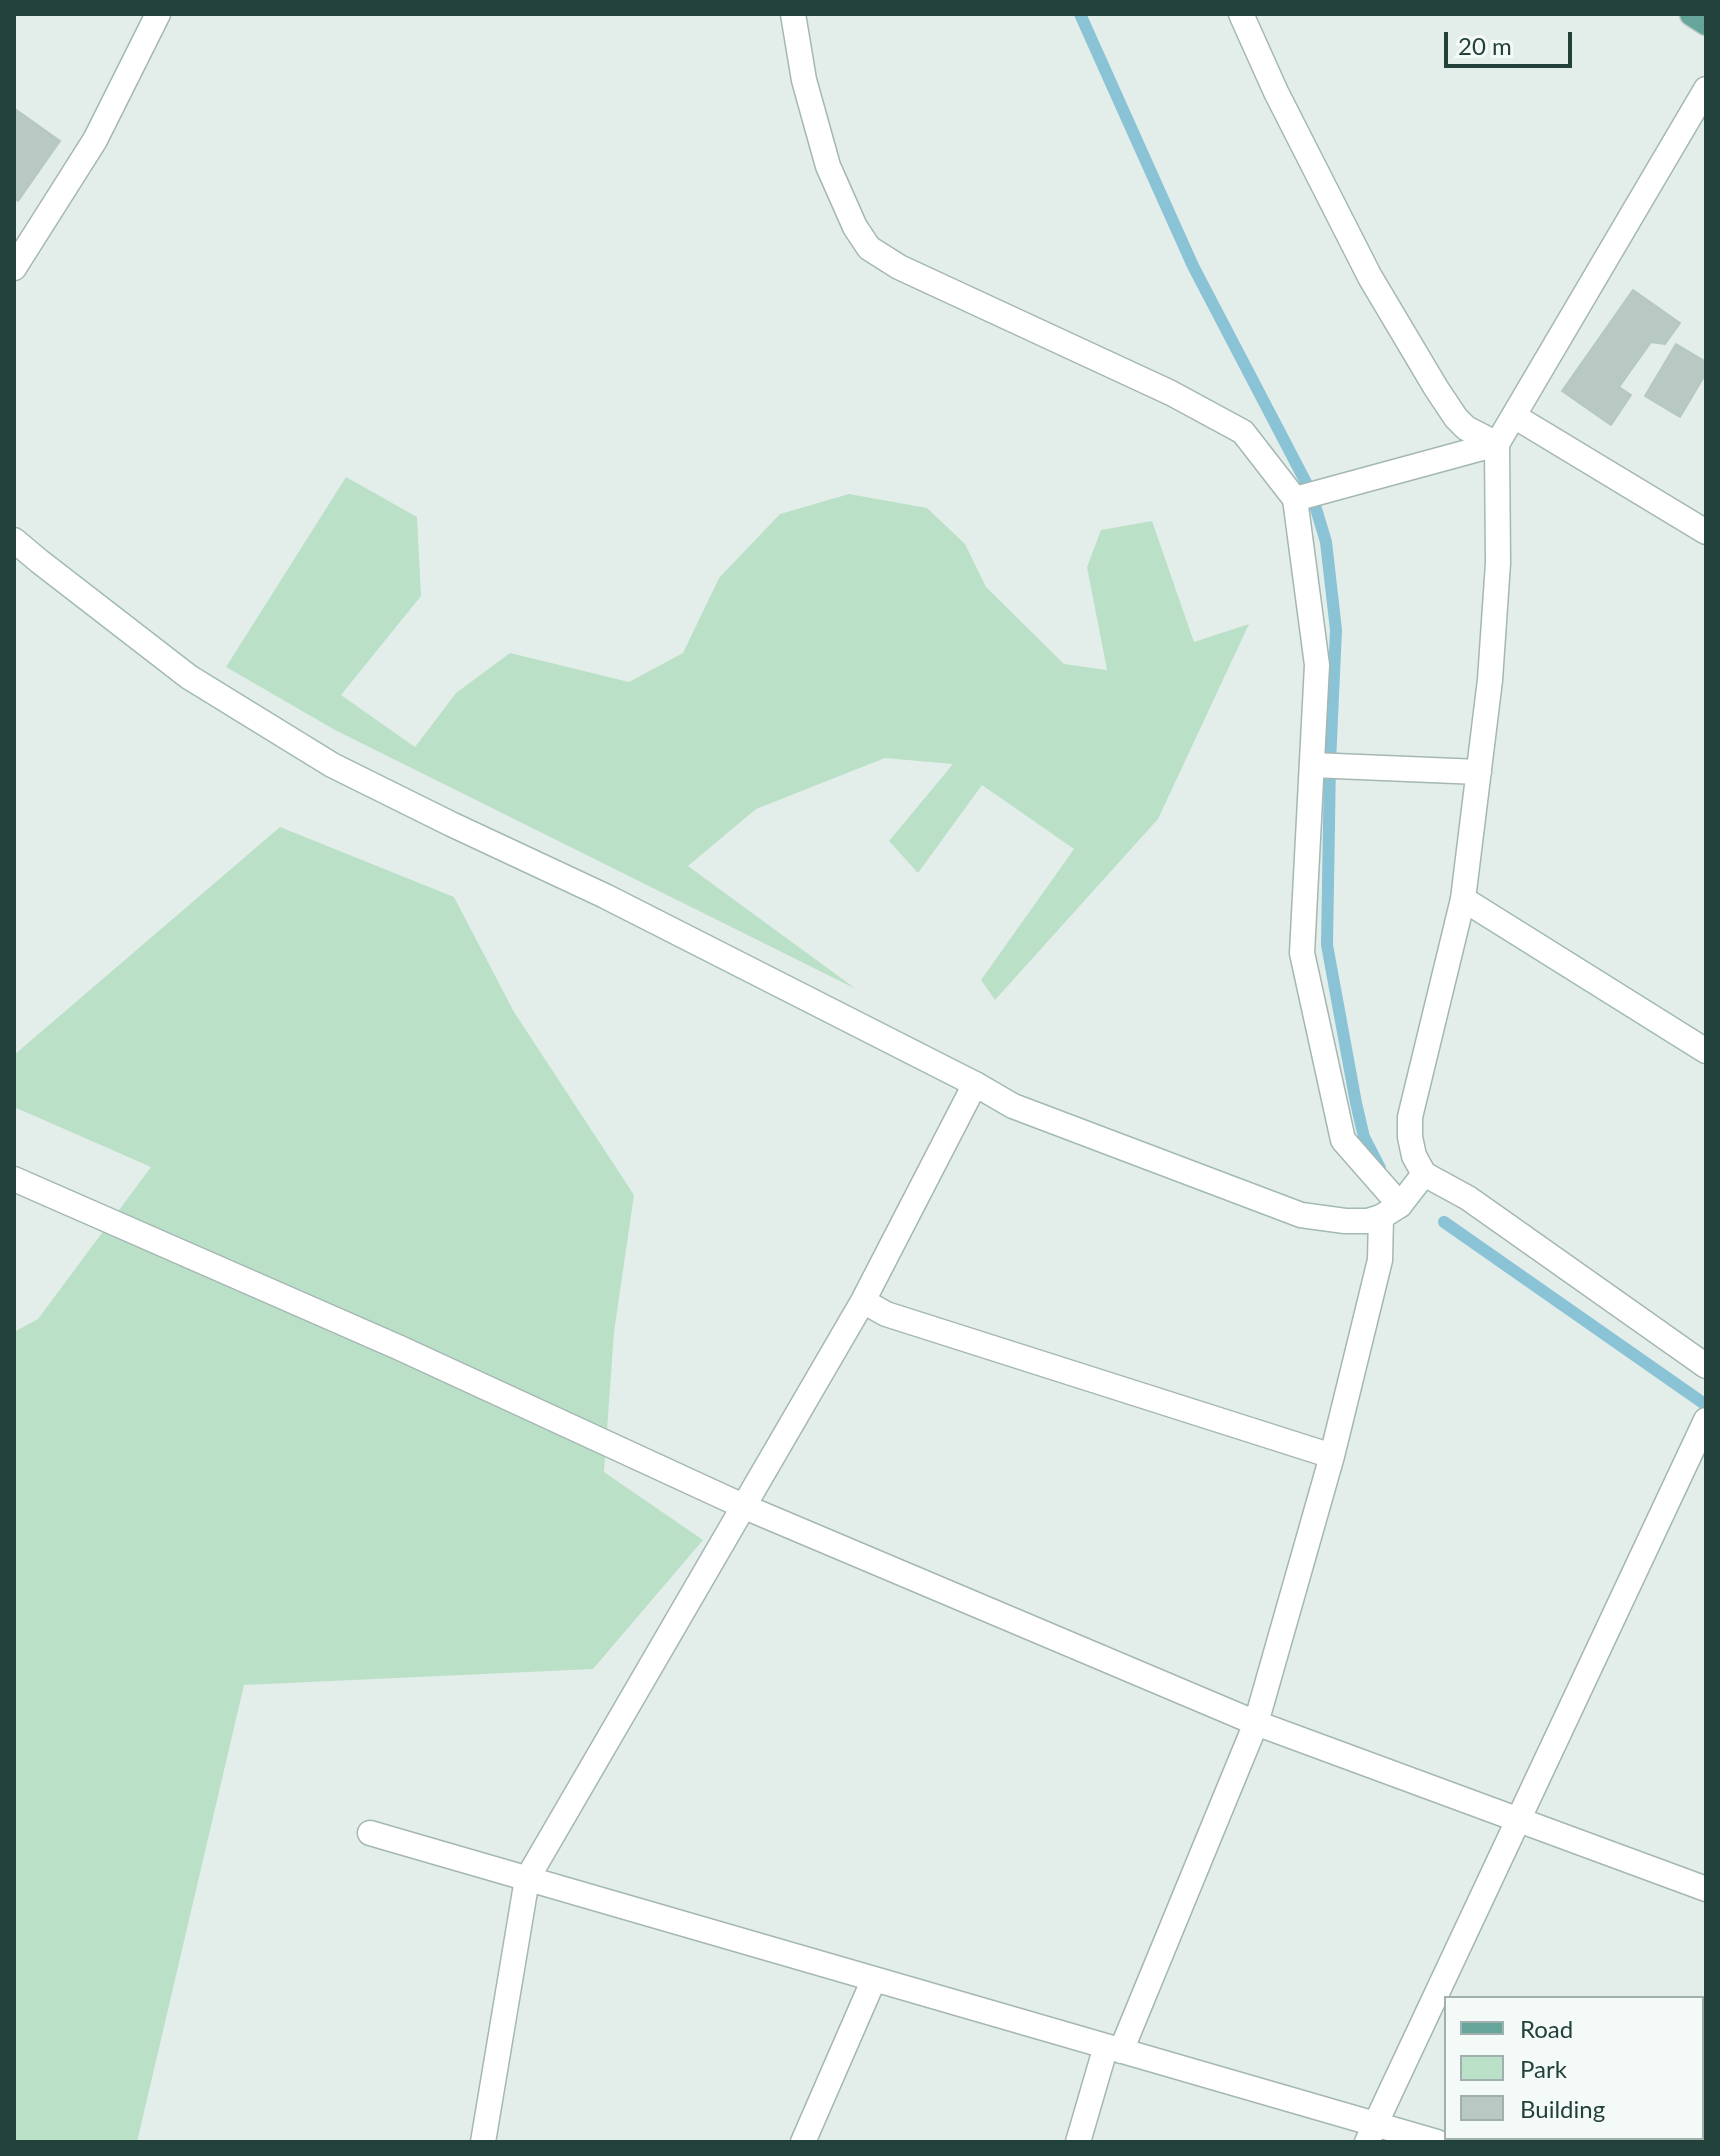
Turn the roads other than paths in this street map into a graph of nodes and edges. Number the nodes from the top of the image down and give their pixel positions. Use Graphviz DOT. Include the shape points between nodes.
graph roads {
  1 [pos="158,14"];
  2 [pos="793,14"];
  3 [pos="1241,14"];
  4 [pos="1692,14"];
  5 [pos="1706,23"];
  6 [pos="1706,89"];
  7 [pos="14,268"];
  8 [pos="1514,416"];
  9 [pos="1497,444"];
  10 [pos="1295,499"];
  11 [pos="1706,532"];
  12 [pos="14,540"];
  13 [pos="1312,765"];
  14 [pos="1479,772"];
  15 [pos="1463,899"];
  16 [pos="1706,1051"];
  17 [pos="975,1084"];
  18 [pos="1424,1174"];
  19 [pos="14,1179"];
  20 [pos="1391,1211"];
  21 [pos="863,1301"];
  22 [pos="1699,1361"];
  23 [pos="1706,1420"];
  24 [pos="1332,1456"];
  25 [pos="745,1507"];
  26 [pos="1256,1723"];
  27 [pos="1518,1820"];
  28 [pos="370,1833"];
  29 [pos="527,1879"];
  30 [pos="1706,1889"];
  31 [pos="874,1979"];
  32 [pos="1114,2048"];
  33 [pos="1371,2133"];
  34 [pos="483,2142"];
  35 [pos="803,2142"];
  36 [pos="1078,2142"];
  37 [pos="1437,2142"];
  1 -- 7 [label="street" via="95,140"];
  2 -- 10 [label="street" via="804,80 828,166 869,248 1243,432"];
  3 -- 9 [label="street" via="1370,277 1436,388 1466,428"];
  4 -- 5 [label="main road"];
  6 -- 8 [label="street"];
  8 -- 9 [label="street"];
  8 -- 11 [label="street"];
  9 -- 10 [label="street"];
  9 -- 14 [label="street" via="1498,563"];
  10 -- 13 [label="street" via="1317,665"];
  12 -- 17 [label="street" via="189,677 332,765"];
  13 -- 14 [label="street"];
  13 -- 20 [label="street" via="1302,953 1343,1140"];
  14 -- 15 [label="street"];
  15 -- 16 [label="street"];
  15 -- 18 [label="street" via="1410,1117 1414,1156"];
  17 -- 20 [label="street" via="1013,1106 1301,1215 1368,1221"];
  17 -- 21 [label="street"];
  18 -- 20 [label="street"];
  18 -- 22 [label="street" via="1468,1198"];
  19 -- 25 [label="street"];
  20 -- 24 [label="street"];
  21 -- 24 [label="street" via="886,1314"];
  21 -- 25 [label="street"];
  23 -- 27 [label="street"];
  24 -- 26 [label="street"];
  25 -- 26 [label="street"];
  25 -- 29 [label="street"];
  26 -- 27 [label="street"];
  26 -- 32 [label="street"];
  27 -- 30 [label="street"];
  27 -- 33 [label="street"];
  28 -- 29 [label="street"];
  29 -- 31 [label="street"];
  29 -- 34 [label="street"];
  31 -- 32 [label="street"];
  31 -- 35 [label="street"];
  32 -- 33 [label="street"];
  32 -- 36 [label="street"];
  33 -- 37 [label="street"];
}
